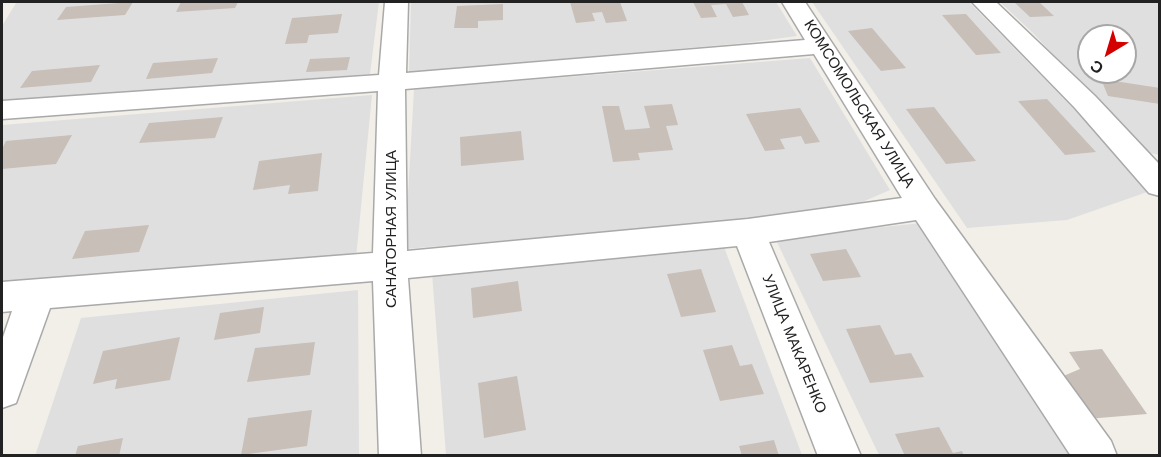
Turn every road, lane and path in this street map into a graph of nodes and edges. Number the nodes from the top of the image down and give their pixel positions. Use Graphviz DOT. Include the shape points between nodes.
graph roads {
  1 [pos="396,2"];
  2 [pos="794,2"];
  3 [pos="983,2"];
  4 [pos="820,46"];
  5 [pos="392,82"];
  6 [pos="2,110"];
  7 [pos="1160,185"];
  8 [pos="924,207"];
  9 [pos="748,232"];
  10 [pos="390,266"];
  11 [pos="19,295"];
  12 [pos="2,390"];
  13 [pos="400,456"];
  14 [pos="840,456"];
  15 [pos="1096,456"];
  1 -- 5 [label="street, САНАТОРНАЯ УЛИЦА"];
  2 -- 4 [label="street, КОМСОМОЛЬСКАЯ УЛИЦА"];
  3 -- 7 [label="street" via="1085,102"];
  4 -- 5 [label="street"];
  4 -- 8 [label="street, КОМСОМОЛЬСКАЯ УЛИЦА"];
  5 -- 6 [label="street"];
  5 -- 10 [label="street, САНАТОРНАЯ УЛИЦА"];
  8 -- 9 [label="street"];
  8 -- 15 [label="street, КОМСОМОЛЬСКАЯ УЛИЦА"];
  9 -- 10 [label="street"];
  9 -- 14 [label="street, УЛИЦА МАКАРЕНКО"];
  10 -- 11 [label="street"];
  10 -- 13 [label="street, САНАТОРНАЯ УЛИЦА"];
  11 -- 12 [label="street"];
}
